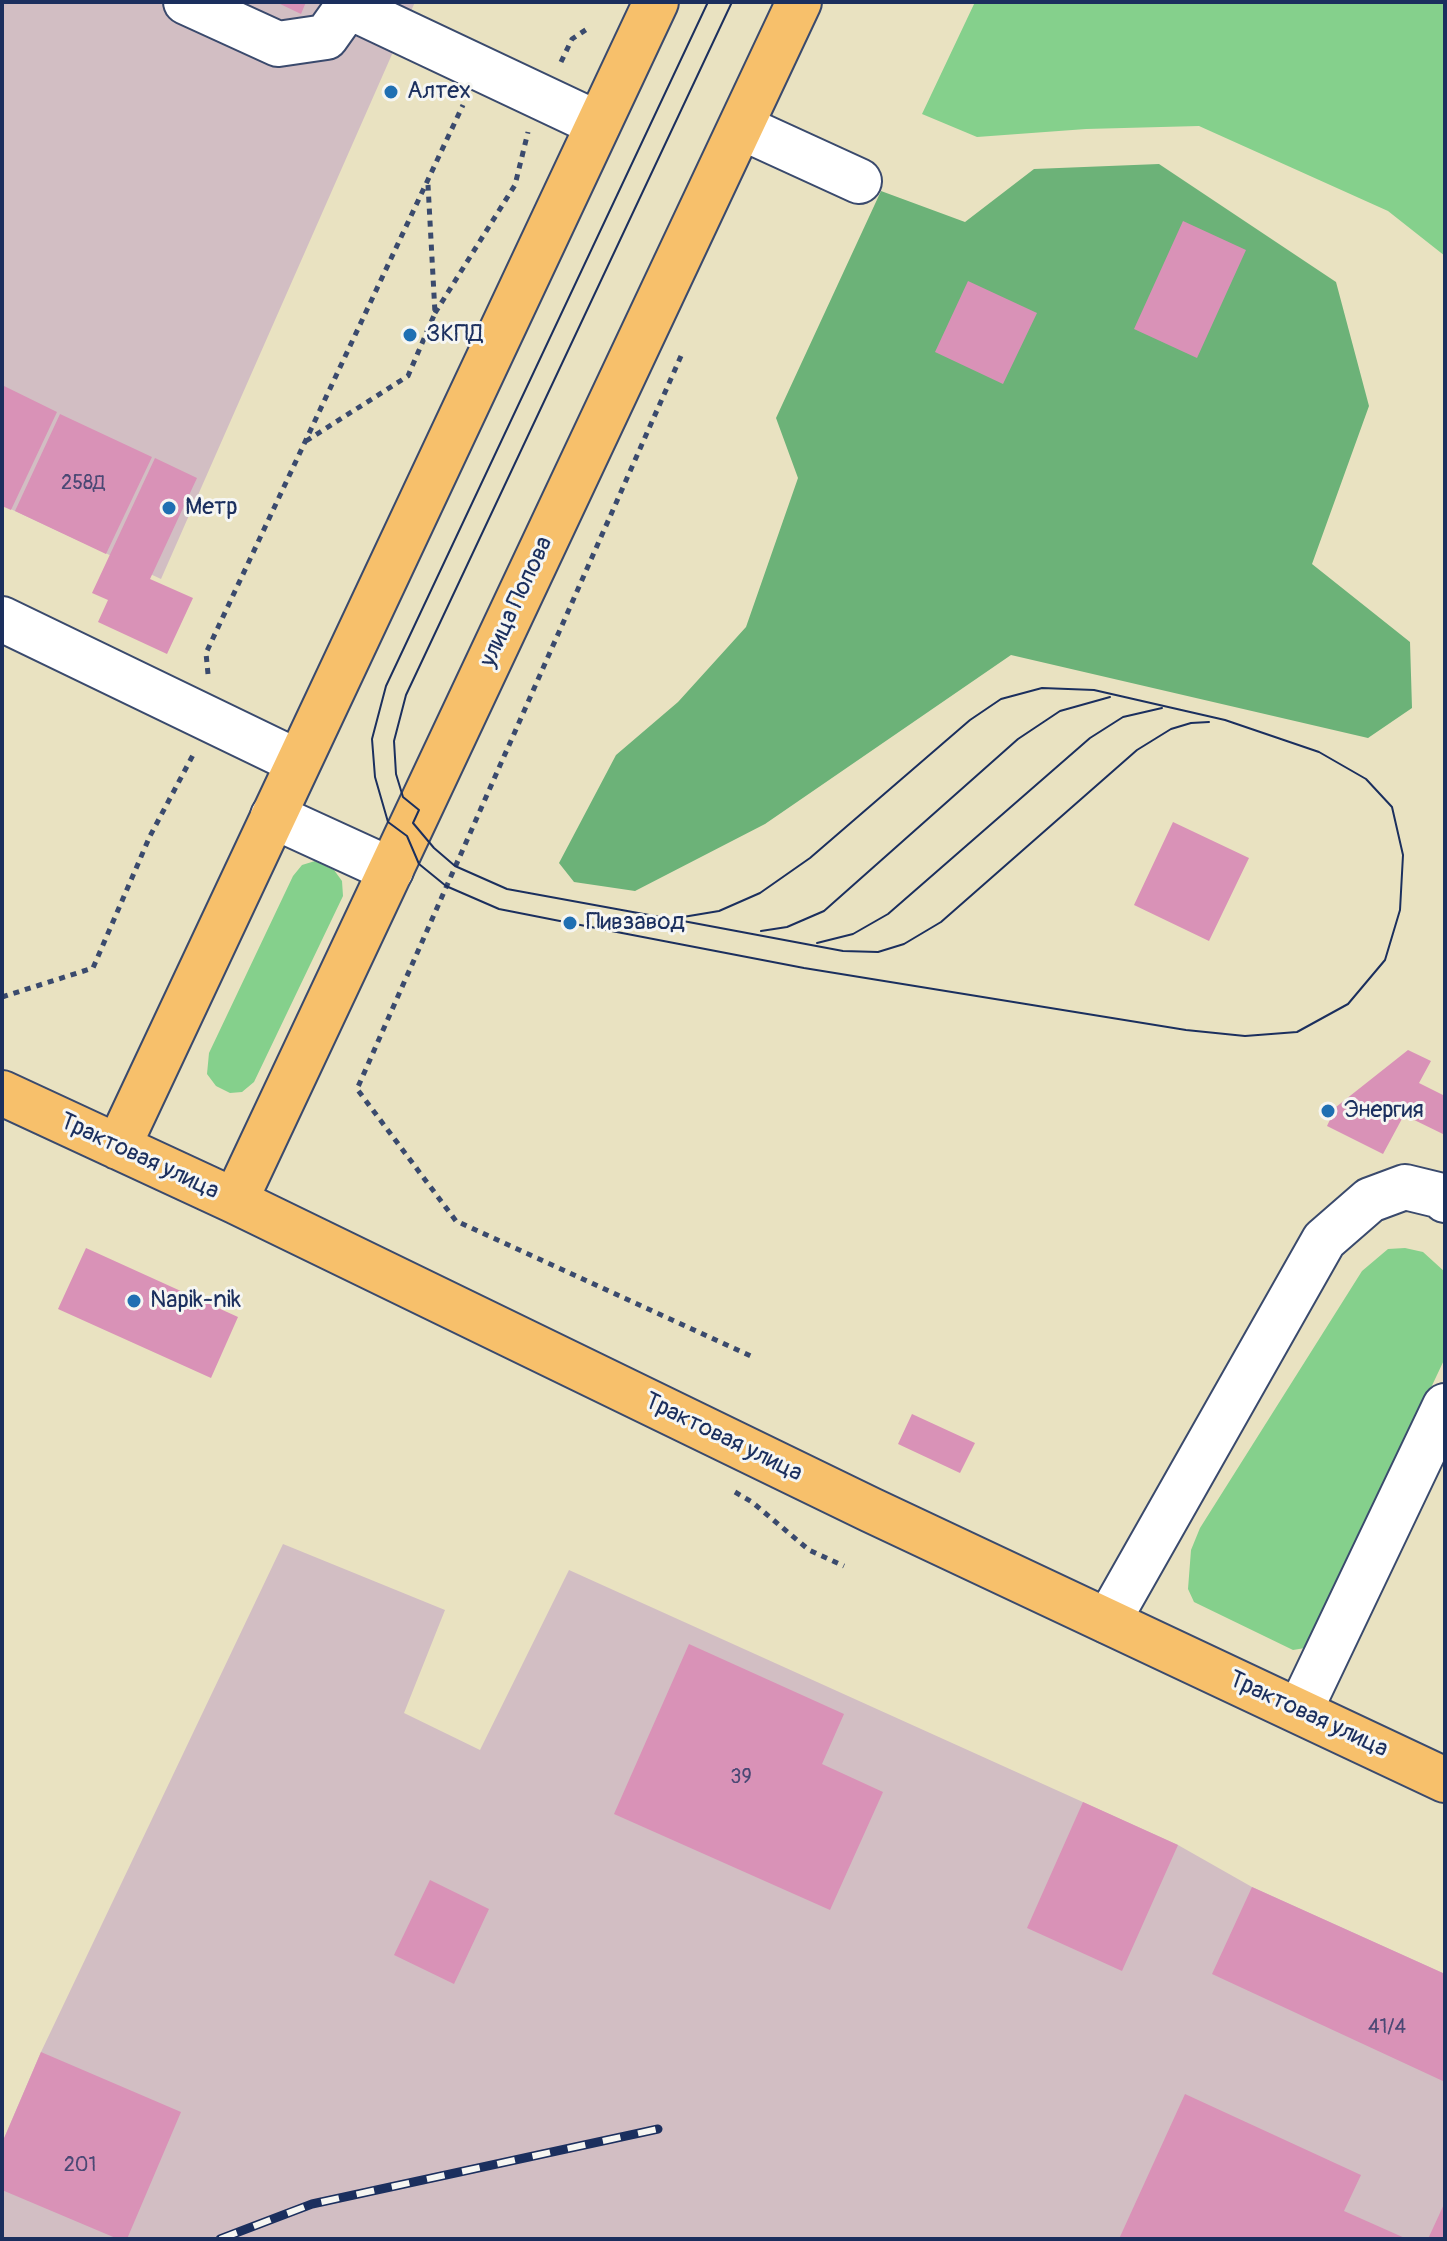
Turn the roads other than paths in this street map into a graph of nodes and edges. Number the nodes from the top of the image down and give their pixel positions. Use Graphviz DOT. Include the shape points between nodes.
graph roads {
  1 [pos="186,2"];
  2 [pos="656,2"];
  3 [pos="799,2"];
  4 [pos="598,124"];
  5 [pos="741,127"];
  6 [pos="859,181"];
  7 [pos="2,619"];
  8 [pos="298,762"];
  9 [pos="273,816"];
  10 [pos="391,870"];
  11 [pos="2,1093"];
  12 [pos="118,1147"];
  13 [pos="1445,1200"];
  14 [pos="235,1201"];
  15 [pos="1445,1406"];
  16 [pos="1108,1621"];
  17 [pos="1300,1710"];
  18 [pos="1445,1780"];
  1 -- 4 [label="street" via="278,44 326,37 348,6"];
  2 -- 4 [label="main road"];
  3 -- 5 [label="main road, улица Попова"];
  4 -- 8 [label="main road"];
  5 -- 6 [label="street"];
  5 -- 10 [label="main road, улица Попова"];
  7 -- 8 [label="street"];
  8 -- 9 [label="main road"];
  9 -- 10 [label="street"];
  9 -- 12 [label="main road"];
  10 -- 14 [label="main road, улица Попова"];
  11 -- 12 [label="main road, Трактовая улица"];
  12 -- 14 [label="main road, Трактовая улица"];
  13 -- 16 [label="street" via="1405,1187 1370,1200 1324,1240"];
  14 -- 16 [label="main road, Трактовая улица"];
  15 -- 17 [label="street"];
  16 -- 17 [label="main road, Трактовая улица"];
  17 -- 18 [label="main road, Трактовая улица"];
}
